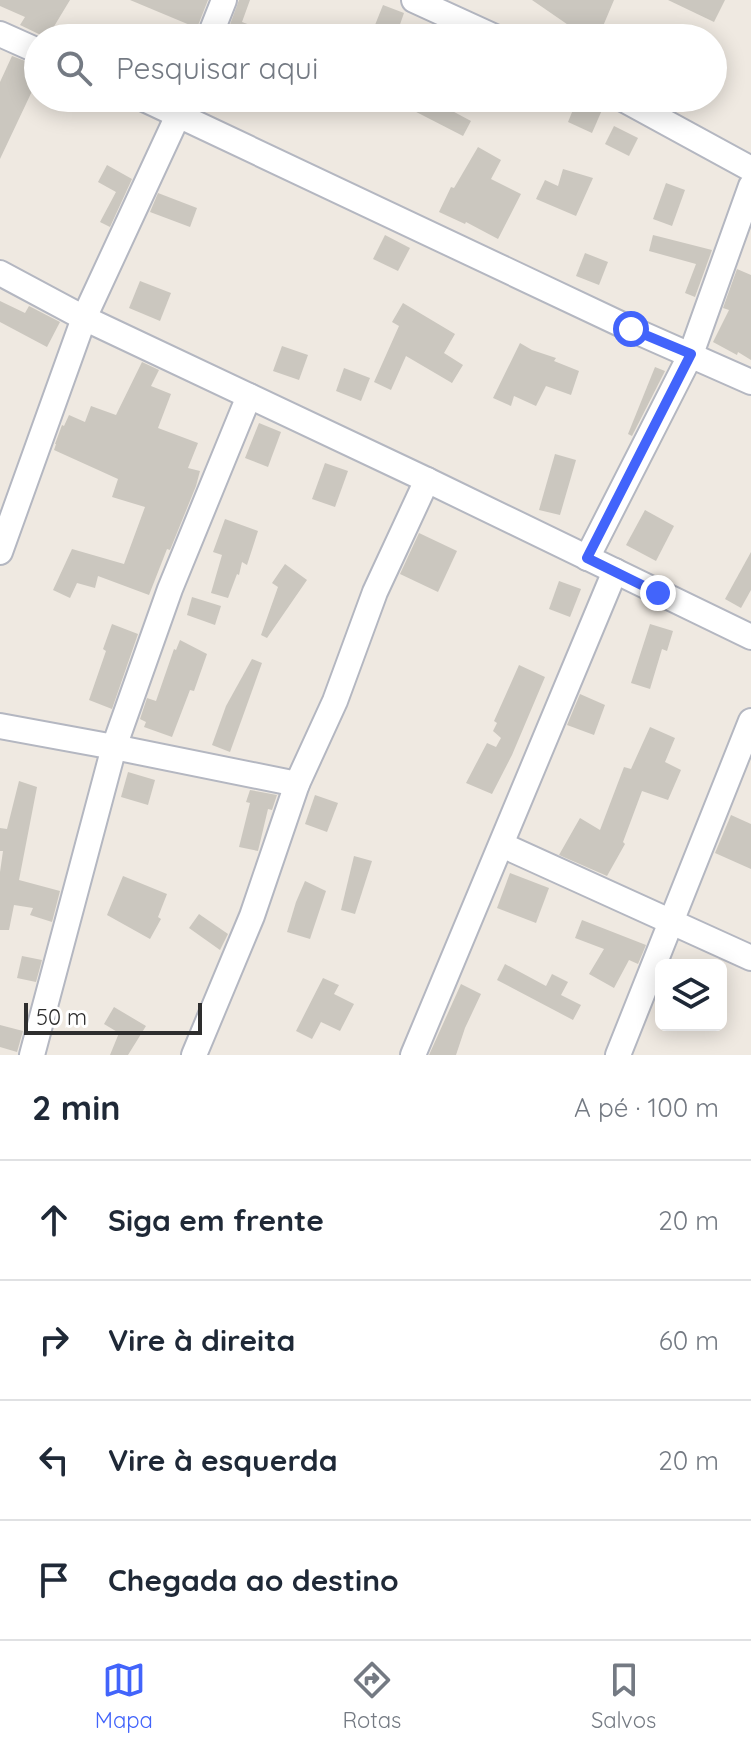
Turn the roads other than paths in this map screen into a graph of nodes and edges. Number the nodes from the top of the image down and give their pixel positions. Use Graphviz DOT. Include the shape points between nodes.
graph roads {
  1 [pos="224,0"];
  2 [pos="414,0"];
  3 [pos="215,24"];
  4 [pos="466,24"];
  5 [pos="0,34"];
  6 [pos="24,45"];
  7 [pos="180,112"];
  8 [pos="195,112"];
  9 [pos="647,112"];
  10 [pos="751,169"];
  11 [pos="751,186"];
  12 [pos="0,273"];
  13 [pos="84,318"];
  14 [pos="691,354"];
  15 [pos="751,382"];
  16 [pos="249,396"];
  17 [pos="427,480"];
  18 [pos="0,552"];
  19 [pos="587,558"];
  20 [pos="615,571"];
  21 [pos="751,637"];
  22 [pos="751,721"];
  23 [pos="0,726"];
  24 [pos="114,747"];
  25 [pos="297,784"];
  26 [pos="502,845"];
  27 [pos="671,923"];
  28 [pos="751,958"];
  29 [pos="32,1055"];
  30 [pos="194,1055"];
  31 [pos="413,1055"];
  32 [pos="618,1055"];
  1 -- 3 [label="street"];
  2 -- 4 [label="street"];
  5 -- 6 [label="street"];
  7 -- 13 [label="street"];
  8 -- 14 [label="street" via="548,290"];
  9 -- 10 [label="street"];
  11 -- 14 [label="street"];
  12 -- 13 [label="street"];
  13 -- 16 [label="street"];
  13 -- 18 [label="street"];
  14 -- 15 [label="street"];
  14 -- 19 [label="street"];
  16 -- 17 [label="street"];
  16 -- 24 [label="street" via="170,589"];
  17 -- 19 [label="street"];
  17 -- 25 [label="street"];
  19 -- 20 [label="street"];
  20 -- 21 [label="street"];
  20 -- 26 [label="street"];
  22 -- 27 [label="street"];
  23 -- 24 [label="street"];
  24 -- 25 [label="street"];
  24 -- 29 [label="street"];
  25 -- 30 [label="street" via="252,916"];
  26 -- 27 [label="street"];
  26 -- 31 [label="street"];
  27 -- 28 [label="street"];
  27 -- 32 [label="street"];
}
